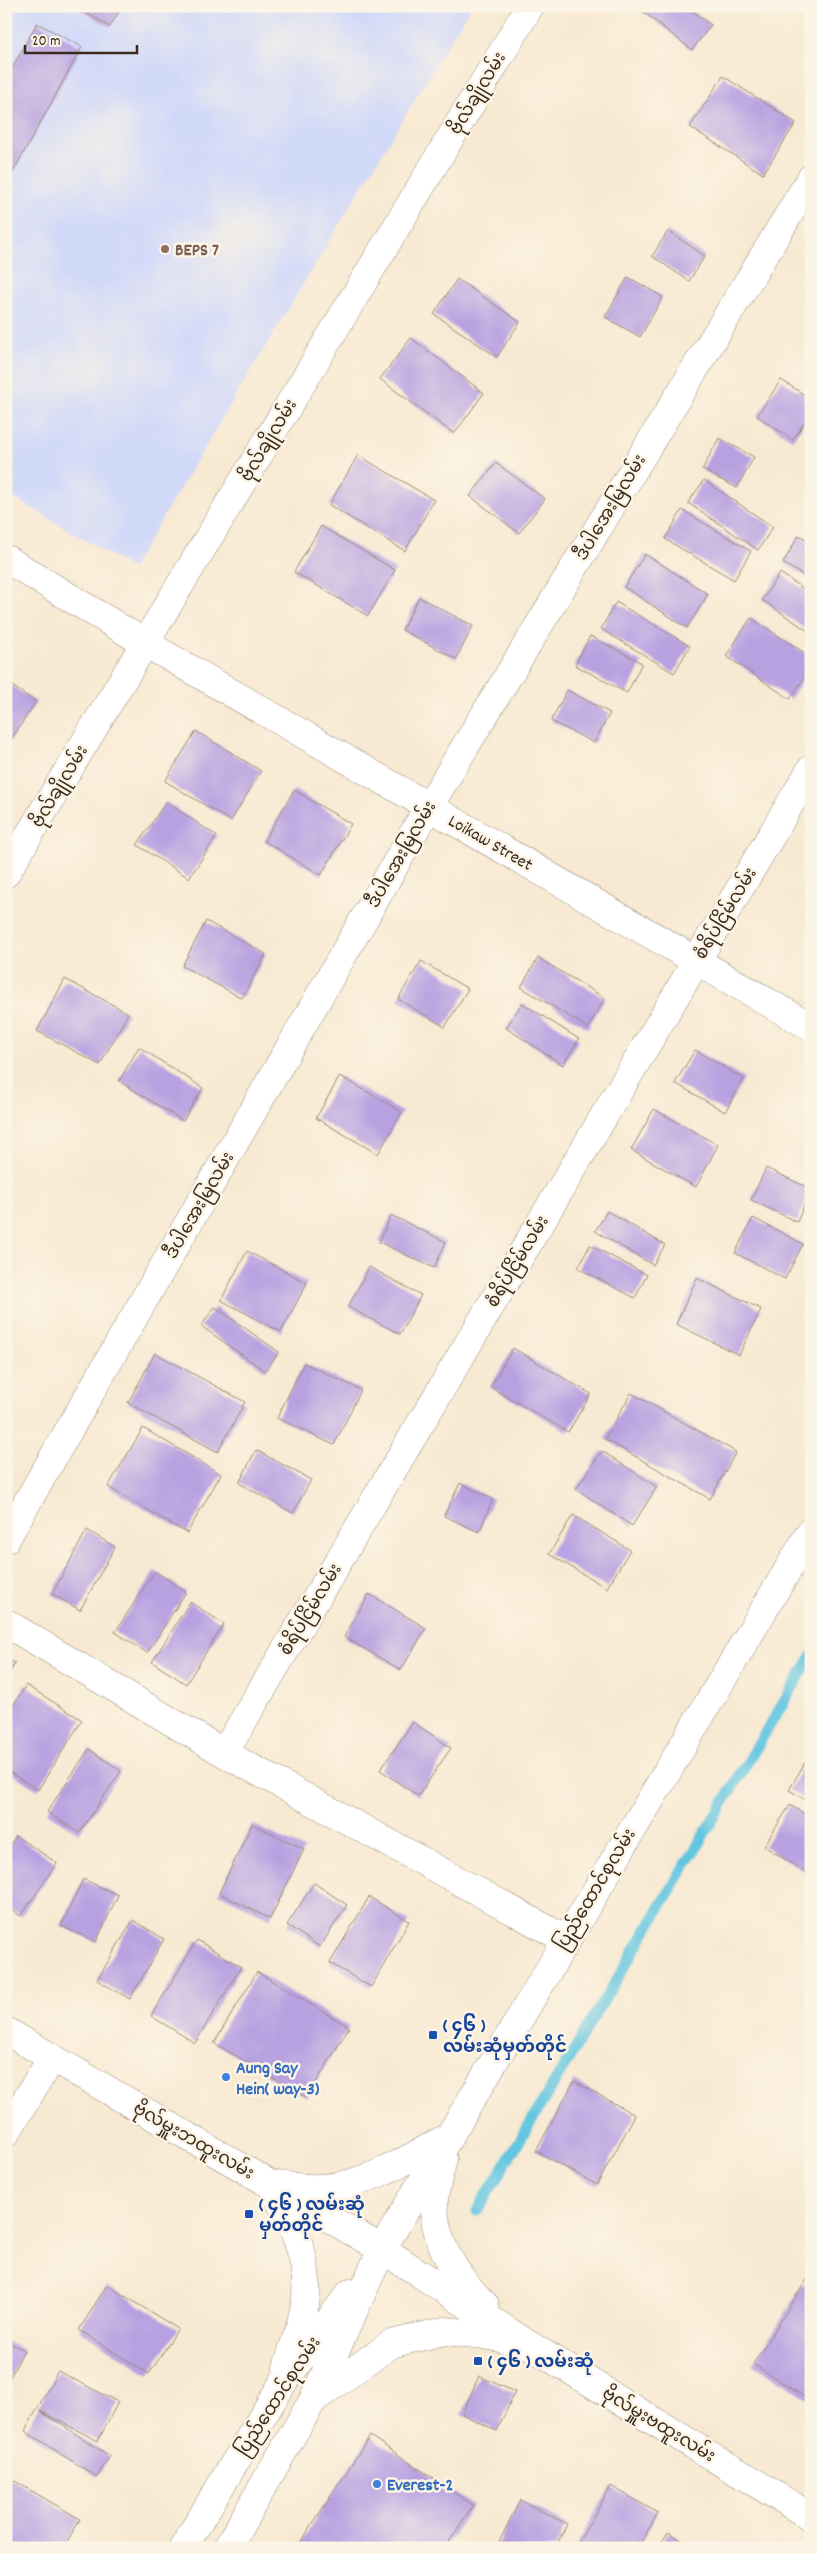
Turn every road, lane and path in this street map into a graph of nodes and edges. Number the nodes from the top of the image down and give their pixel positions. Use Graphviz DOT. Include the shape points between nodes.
graph roads {
  1 [pos="530,6"];
  2 [pos="811,178"];
  3 [pos="6,559"];
  4 [pos="145,643"];
  5 [pos="811,769"];
  6 [pos="429,806"];
  7 [pos="6,873"];
  8 [pos="697,960"];
  9 [pos="811,1027"];
  10 [pos="811,1531"];
  11 [pos="6,1539"];
  12 [pos="6,1623"];
  13 [pos="224,1753"];
  14 [pos="565,1939"];
  15 [pos="6,2031"];
  16 [pos="51,2059"];
  17 [pos="6,2133"];
  18 [pos="448,2137"];
  19 [pos="271,2184"];
  20 [pos="382,2249"];
  21 [pos="526,2344"];
  22 [pos="284,2381"];
  23 [pos="313,2400"];
  24 [pos="811,2517"];
  25 [pos="183,2548"];
  26 [pos="227,2548"];
  1 -- 4 [label="street, ဗိုလ်ချိုလမ်း"];
  2 -- 6 [label="street, ဒီပါအေးမြလမ်း"];
  3 -- 4 [label="street, Loikaw Street"];
  4 -- 6 [label="street, Loikaw Street"];
  4 -- 7 [label="street, ဗိုလ်ချိုလမ်း"];
  5 -- 8 [label="street, စံရိပ်ငြိမ်လမ်း"];
  6 -- 8 [label="street, Loikaw Street"];
  6 -- 11 [label="street, ဒီပါအေးမြလမ်း"];
  8 -- 9 [label="street, Loikaw Street"];
  8 -- 13 [label="street, စံရိပ်ငြိမ်လမ်း"];
  10 -- 14 [label="street, ပြည်ထောင်စုလမ်း"];
  12 -- 13 [label="street"];
  13 -- 14 [label="street"];
  14 -- 18 [label="street, ပြည်ထောင်စုလမ်း"];
  15 -- 16 [label="street, ဗိုလ်မှူးဘထူးလမ်း"];
  16 -- 17 [label="street"];
  16 -- 19 [label="street, ဗိုလ်မှူးဘထူးလမ်း"];
  18 -- 19 [label="street" via="392,2168 349,2184 319,2188"];
  18 -- 20 [label="street, ပြည်ထောင်စုလမ်း"];
  18 -- 21 [label="street" via="434,2201 441,2246 463,2284"];
  19 -- 20 [label="street, ဗိုလ်မှူးဘထူးလမ်း"];
  19 -- 22 [label="street" via="304,2257 306,2298"];
  20 -- 21 [label="street, ဗိုလ်မှူးဗထူးလမ်း"];
  20 -- 22 [label="street, ပြည်ထောင်စုလမ်း"];
  20 -- 23 [label="street, ပြည်ထောင်စုလမ်း"];
  21 -- 23 [label="street" via="486,2335 444,2332 391,2344"];
  21 -- 24 [label="street, ဗိုလ်မှူးဗထူးလမ်း"];
  22 -- 25 [label="street, ပြည်ထောင်စုလမ်း"];
  23 -- 26 [label="street, ပြည်ထောင်စုလမ်း"];
}
